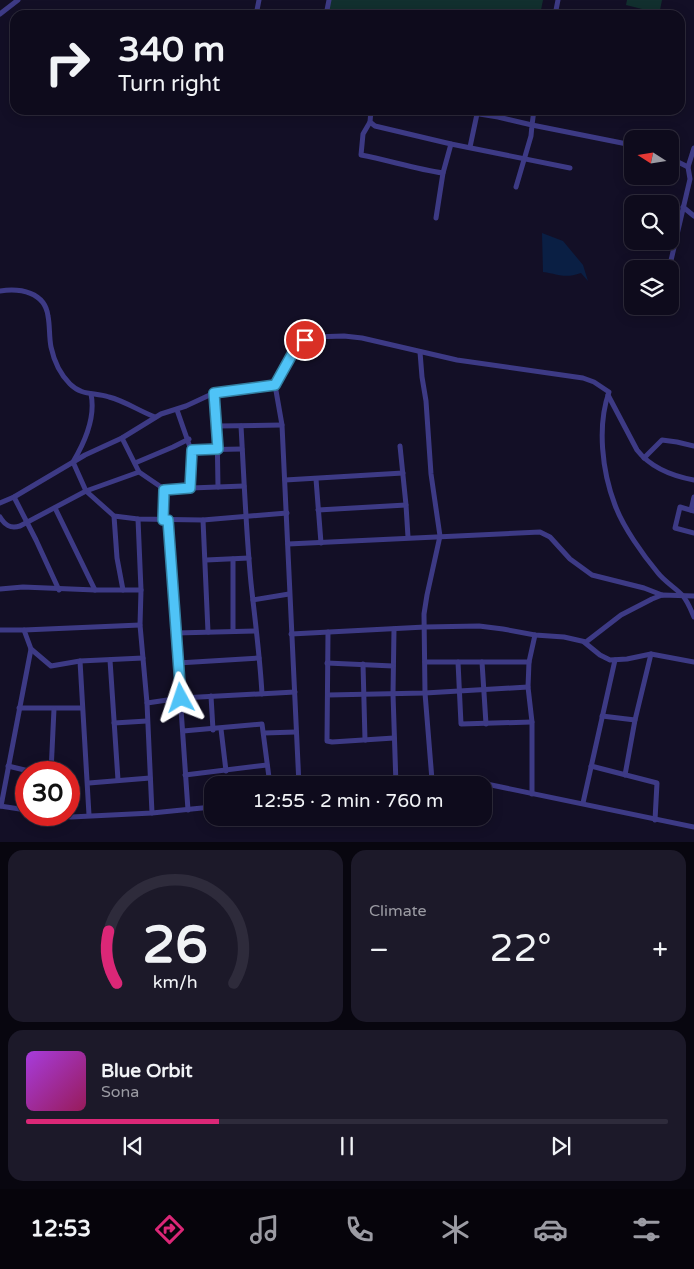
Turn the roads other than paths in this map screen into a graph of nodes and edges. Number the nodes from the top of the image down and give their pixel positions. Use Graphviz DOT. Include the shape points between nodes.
graph roads {
  1 [pos="18,0"];
  2 [pos="0,14"];
  3 [pos="371,115"];
  4 [pos="477,115"];
  5 [pos="484,115"];
  6 [pos="533,115"];
  7 [pos="370,122"];
  8 [pos="532,125"];
  9 [pos="624,143"];
  10 [pos="451,144"];
  11 [pos="470,147"];
  12 [pos="694,148"];
  13 [pos="524,160"];
  14 [pos="679,162"];
  15 [pos="688,167"];
  16 [pos="570,168"];
  17 [pos="443,173"];
  18 [pos="516,187"];
  19 [pos="684,207"];
  20 [pos="694,216"];
  21 [pos="436,218"];
  22 [pos="671,260"];
  23 [pos="0,291"];
  24 [pos="420,352"];
  25 [pos="275,385"];
  26 [pos="214,393"];
  27 [pos="91,394"];
  28 [pos="608,395"];
  29 [pos="177,410"];
  30 [pos="155,417"];
  31 [pos="282,425"];
  32 [pos="217,426"];
  33 [pos="241,426"];
  34 [pos="122,438"];
  35 [pos="189,439"];
  36 [pos="400,446"];
  37 [pos="694,446"];
  38 [pos="242,448"];
  39 [pos="218,449"];
  40 [pos="192,450"];
  41 [pos="644,458"];
  42 [pos="73,462"];
  43 [pos="135,463"];
  44 [pos="139,472"];
  45 [pos="402,473"];
  46 [pos="316,479"];
  47 [pos="285,480"];
  48 [pos="694,480"];
  49 [pos="244,486"];
  50 [pos="218,487"];
  51 [pos="190,488"];
  52 [pos="164,490"];
  53 [pos="86,491"];
  54 [pos="14,497"];
  55 [pos="694,497"];
  56 [pos="0,503"];
  57 [pos="406,506"];
  58 [pos="55,508"];
  59 [pos="318,510"];
  60 [pos="692,511"];
  61 [pos="287,513"];
  62 [pos="114,516"];
  63 [pos="245,516"];
  64 [pos="0,517"];
  65 [pos="138,519"];
  66 [pos="165,520"];
  67 [pos="203,520"];
  68 [pos="27,523"];
  69 [pos="694,533"];
  70 [pos="440,536"];
  71 [pos="408,537"];
  72 [pos="322,543"];
  73 [pos="288,544"];
  74 [pos="249,558"];
  75 [pos="232,559"];
  76 [pos="206,560"];
  77 [pos="0,589"];
  78 [pos="59,590"];
  79 [pos="95,590"];
  80 [pos="124,590"];
  81 [pos="141,590"];
  82 [pos="289,594"];
  83 [pos="662,595"];
  84 [pos="694,596"];
  85 [pos="684,597"];
  86 [pos="253,600"];
  87 [pos="694,616"];
  88 [pos="140,625"];
  89 [pos="425,627"];
  90 [pos="394,629"];
  91 [pos="0,630"];
  92 [pos="24,630"];
  93 [pos="234,631"];
  94 [pos="256,631"];
  95 [pos="208,632"];
  96 [pos="328,632"];
  97 [pos="176,633"];
  98 [pos="292,634"];
  99 [pos="535,635"];
  100 [pos="584,642"];
  101 [pos="31,649"];
  102 [pos="651,654"];
  103 [pos="143,658"];
  104 [pos="259,658"];
  105 [pos="110,660"];
  106 [pos="615,660"];
  107 [pos="80,661"];
  108 [pos="425,662"];
  109 [pos="458,662"];
  110 [pos="482,662"];
  111 [pos="529,662"];
  112 [pos="694,662"];
  113 [pos="178,663"];
  114 [pos="327,664"];
  115 [pos="363,664"];
  116 [pos="393,666"];
  117 [pos="528,687"];
  118 [pos="484,690"];
  119 [pos="295,692"];
  120 [pos="459,692"];
  121 [pos="425,693"];
  122 [pos="262,694"];
  123 [pos="393,694"];
  124 [pos="328,695"];
  125 [pos="363,695"];
  126 [pos="211,696"];
  127 [pos="181,698"];
  128 [pos="147,703"];
  129 [pos="19,708"];
  130 [pos="82,708"];
  131 [pos="54,709"];
  132 [pos="602,716"];
  133 [pos="635,720"];
  134 [pos="148,721"];
  135 [pos="532,722"];
  136 [pos="114,723"];
  137 [pos="486,724"];
  138 [pos="221,729"];
  139 [pos="213,730"];
  140 [pos="183,731"];
  141 [pos="296,732"];
  142 [pos="264,733"];
  143 [pos="394,738"];
  144 [pos="365,740"];
  145 [pos="52,761"];
  146 [pos="267,765"];
  147 [pos="8,766"];
  148 [pos="591,766"];
  149 [pos="15,768"];
  150 [pos="226,771"];
  151 [pos="185,775"];
  152 [pos="625,775"];
  153 [pos="269,776"];
  154 [pos="298,776"];
  155 [pos="396,776"];
  156 [pos="432,776"];
  157 [pos="150,778"];
  158 [pos="118,780"];
  159 [pos="89,783"];
  160 [pos="492,785"];
  161 [pos="532,794"];
  162 [pos="1,797"];
  163 [pos="583,803"];
  164 [pos="0,806"];
  165 [pos="15,808"];
  166 [pos="204,808"];
  167 [pos="188,810"];
  168 [pos="152,813"];
  169 [pos="89,815"];
  170 [pos="80,816"];
  171 [pos="655,820"];
  172 [pos="694,827"];
  1 -- 2 [label="street"];
  3 -- 7 [label="street"];
  4 -- 11 [label="street"];
  5 -- 8 [label="street"];
  6 -- 8 [label="street"];
  7 -- 10 [label="street" via="375,126"];
  7 -- 17 [label="street" via="363,134 361,154"];
  8 -- 9 [label="street"];
  8 -- 13 [label="street"];
  10 -- 11 [label="street"];
  10 -- 17 [label="street"];
  11 -- 13 [label="street"];
  12 -- 15 [label="street"];
  13 -- 16 [label="street"];
  13 -- 18 [label="street"];
  14 -- 15 [label="street"];
  15 -- 19 [label="street" via="690,179"];
  17 -- 21 [label="street"];
  19 -- 20 [label="street"];
  19 -- 22 [label="street"];
  23 -- 27 [label="street" via="21,290 34,294 41,301 48,312 56,364 75,388"];
  24 -- 25 [label="street" via="362,338 312,337 295,349"];
  24 -- 28 [label="street" via="588,379 610,392"];
  24 -- 70 [label="street"];
  25 -- 26 [label="street"];
  25 -- 31 [label="street"];
  26 -- 29 [label="street"];
  26 -- 32 [label="street"];
  27 -- 30 [label="street" via="109,396"];
  27 -- 42 [label="street" via="90,425"];
  28 -- 41 [label="street"];
  28 -- 85 [label="street" via="604,412 604,450 615,505 645,556"];
  29 -- 30 [label="street"];
  29 -- 35 [label="street"];
  30 -- 34 [label="street"];
  31 -- 33 [label="street"];
  31 -- 47 [label="street"];
  32 -- 33 [label="street"];
  32 -- 39 [label="street"];
  33 -- 38 [label="street"];
  34 -- 42 [label="street"];
  34 -- 43 [label="street"];
  35 -- 40 [label="street"];
  35 -- 43 [label="street"];
  36 -- 45 [label="street"];
  37 -- 41 [label="street" via="662,440"];
  38 -- 39 [label="street"];
  38 -- 49 [label="street"];
  39 -- 40 [label="street"];
  39 -- 50 [label="street"];
  40 -- 51 [label="street"];
  41 -- 48 [label="street" via="655,467 680,478"];
  42 -- 53 [label="street"];
  42 -- 54 [label="street"];
  43 -- 44 [label="street"];
  44 -- 52 [label="street"];
  44 -- 53 [label="street"];
  45 -- 46 [label="street"];
  45 -- 57 [label="street"];
  46 -- 47 [label="street"];
  46 -- 59 [label="street"];
  47 -- 61 [label="street"];
  49 -- 50 [label="street"];
  49 -- 63 [label="street"];
  50 -- 51 [label="street"];
  51 -- 52 [label="street"];
  52 -- 66 [label="street"];
  53 -- 58 [label="street"];
  53 -- 62 [label="street"];
  54 -- 56 [label="street"];
  54 -- 68 [label="street"];
  55 -- 60 [label="street"];
  57 -- 59 [label="street"];
  57 -- 71 [label="street"];
  58 -- 68 [label="street"];
  58 -- 79 [label="street"];
  59 -- 72 [label="street"];
  60 -- 69 [label="street" via="680,507 675,528"];
  61 -- 63 [label="street"];
  61 -- 73 [label="street"];
  62 -- 65 [label="street"];
  62 -- 80 [label="street" via="117,558"];
  63 -- 67 [label="street"];
  63 -- 74 [label="street"];
  64 -- 68 [label="street" via="13,528"];
  65 -- 66 [label="street"];
  65 -- 81 [label="street"];
  66 -- 67 [label="street"];
  66 -- 97 [label="street"];
  67 -- 76 [label="street"];
  68 -- 78 [label="street"];
  70 -- 71 [label="street"];
  70 -- 83 [label="street" via="540,532 550,537 570,559 592,575"];
  70 -- 89 [label="street" via="426,595"];
  71 -- 72 [label="street"];
  72 -- 73 [label="street"];
  73 -- 82 [label="street"];
  74 -- 75 [label="street"];
  74 -- 86 [label="street"];
  75 -- 76 [label="street"];
  75 -- 93 [label="street"];
  76 -- 95 [label="street"];
  77 -- 78 [label="street"];
  78 -- 79 [label="street"];
  79 -- 80 [label="street"];
  80 -- 81 [label="street"];
  81 -- 88 [label="street"];
  82 -- 86 [label="street"];
  82 -- 98 [label="street"];
  83 -- 85 [label="street"];
  83 -- 100 [label="street" via="621,615"];
  84 -- 85 [label="street"];
  85 -- 87 [label="street"];
  86 -- 94 [label="street"];
  88 -- 92 [label="street"];
  88 -- 103 [label="street"];
  89 -- 90 [label="street"];
  89 -- 99 [label="street" via="491,627"];
  89 -- 108 [label="street"];
  90 -- 96 [label="street"];
  90 -- 116 [label="street"];
  91 -- 92 [label="street"];
  92 -- 101 [label="street"];
  93 -- 94 [label="street"];
  93 -- 95 [label="street"];
  94 -- 104 [label="street"];
  95 -- 97 [label="street"];
  96 -- 98 [label="street"];
  96 -- 114 [label="street"];
  97 -- 113 [label="street"];
  98 -- 119 [label="street"];
  99 -- 100 [label="street"];
  99 -- 111 [label="street"];
  100 -- 106 [label="street" via="600,655"];
  101 -- 107 [label="street" via="51,666"];
  101 -- 129 [label="street"];
  102 -- 106 [label="street"];
  102 -- 112 [label="street"];
  102 -- 133 [label="street"];
  103 -- 105 [label="street"];
  103 -- 128 [label="street"];
  104 -- 113 [label="street"];
  104 -- 122 [label="street"];
  105 -- 107 [label="street"];
  105 -- 136 [label="street"];
  106 -- 132 [label="street"];
  107 -- 130 [label="street"];
  108 -- 109 [label="street"];
  108 -- 121 [label="street"];
  109 -- 110 [label="street"];
  109 -- 120 [label="street"];
  110 -- 111 [label="street"];
  110 -- 118 [label="street"];
  111 -- 117 [label="street"];
  113 -- 127 [label="street"];
  114 -- 115 [label="street"];
  114 -- 124 [label="street"];
  115 -- 116 [label="street"];
  115 -- 125 [label="street"];
  116 -- 123 [label="street"];
  117 -- 118 [label="street"];
  117 -- 135 [label="street"];
  118 -- 120 [label="street"];
  118 -- 137 [label="street"];
  119 -- 122 [label="street"];
  119 -- 141 [label="street"];
  120 -- 121 [label="street"];
  120 -- 137 [label="street" via="461,724"];
  121 -- 123 [label="street"];
  121 -- 156 [label="street"];
  122 -- 126 [label="street"];
  123 -- 125 [label="street"];
  123 -- 143 [label="street"];
  124 -- 125 [label="street"];
  124 -- 144 [label="street" via="328,741"];
  125 -- 144 [label="street"];
  126 -- 127 [label="street"];
  126 -- 139 [label="street"];
  127 -- 128 [label="street"];
  127 -- 140 [label="street"];
  128 -- 134 [label="street"];
  129 -- 131 [label="street"];
  129 -- 147 [label="street"];
  130 -- 131 [label="street"];
  130 -- 159 [label="street"];
  131 -- 145 [label="street"];
  132 -- 133 [label="street"];
  132 -- 148 [label="street"];
  133 -- 152 [label="street"];
  134 -- 136 [label="street"];
  134 -- 157 [label="street"];
  135 -- 137 [label="street"];
  135 -- 161 [label="street"];
  136 -- 158 [label="street"];
  138 -- 139 [label="street"];
  138 -- 142 [label="street" via="262,724"];
  138 -- 150 [label="street"];
  139 -- 140 [label="street"];
  140 -- 151 [label="street"];
  141 -- 142 [label="street"];
  141 -- 154 [label="street"];
  142 -- 146 [label="street"];
  143 -- 144 [label="street"];
  143 -- 155 [label="street"];
  146 -- 150 [label="street"];
  146 -- 153 [label="street"];
  147 -- 149 [label="street"];
  147 -- 162 [label="street"];
  148 -- 152 [label="street"];
  148 -- 163 [label="street"];
  150 -- 151 [label="street"];
  151 -- 167 [label="street"];
  152 -- 171 [label="street" via="657,783"];
  157 -- 158 [label="street"];
  157 -- 168 [label="street"];
  158 -- 159 [label="street"];
  159 -- 169 [label="street"];
  160 -- 161 [label="street"];
  161 -- 163 [label="street"];
  162 -- 164 [label="street"];
  163 -- 171 [label="street"];
  164 -- 165 [label="street"];
  166 -- 167 [label="street"];
  167 -- 168 [label="street"];
  168 -- 169 [label="street"];
  169 -- 170 [label="street"];
  171 -- 172 [label="street"];
}
